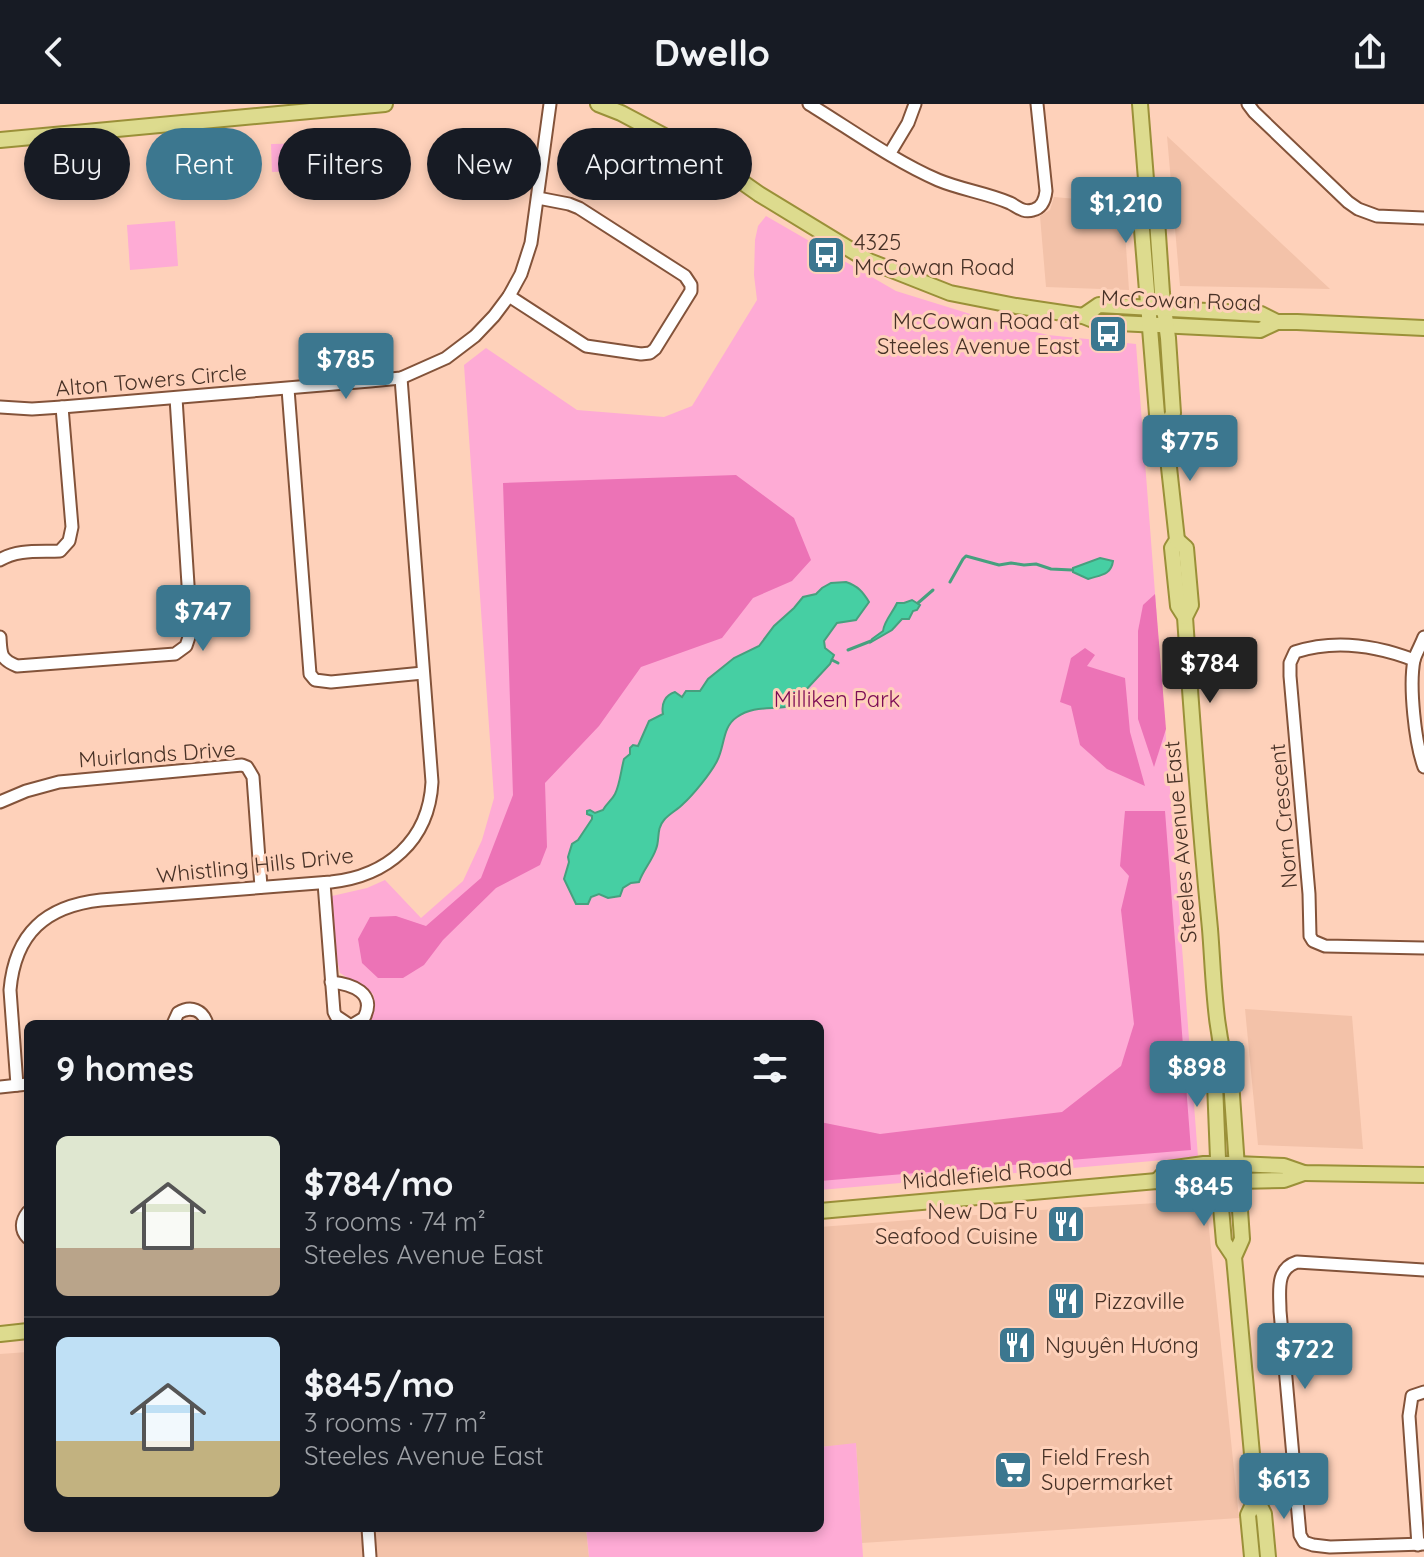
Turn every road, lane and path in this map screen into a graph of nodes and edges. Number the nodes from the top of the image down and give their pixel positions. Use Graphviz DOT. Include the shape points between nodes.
graph roads {
  1 [pos="385,104"];
  2 [pos="550,104"];
  3 [pos="598,104"];
  4 [pos="809,104"];
  5 [pos="915,104"];
  6 [pos="1037,104"];
  7 [pos="1140,104"];
  8 [pos="1248,104"];
  9 [pos="0,140"];
  10 [pos="890,153"];
  11 [pos="541,174"];
  12 [pos="541,199"];
  13 [pos="538,200"];
  14 [pos="1424,218"];
  15 [pos="509,296"];
  16 [pos="1160,313"];
  17 [pos="1083,316"];
  18 [pos="1150,324"];
  19 [pos="1424,328"];
  20 [pos="401,378"];
  21 [pos="288,389"];
  22 [pos="176,398"];
  23 [pos="0,407"];
  24 [pos="62,407"];
  25 [pos="1165,431"];
  26 [pos="0,560"];
  27 [pos="0,637"];
  28 [pos="1424,637"];
  29 [pos="1414,660"];
  30 [pos="423,673"];
  31 [pos="1424,767"];
  32 [pos="0,802"];
  33 [pos="324,883"];
  34 [pos="261,887"];
  35 [pos="1424,948"];
  36 [pos="331,982"];
  37 [pos="175,1020"];
  38 [pos="206,1020"];
  39 [pos="344,1020"];
  40 [pos="360,1020"];
  41 [pos="1224,1062"];
  42 [pos="23,1085"];
  43 [pos="0,1087"];
  44 [pos="1218,1164"];
  45 [pos="1236,1164"];
  46 [pos="1304,1173"];
  47 [pos="1424,1175"];
  48 [pos="1157,1181"];
  49 [pos="1237,1181"];
  50 [pos="1219,1184"];
  51 [pos="824,1211"];
  52 [pos="1234,1257"];
  53 [pos="1424,1270"];
  54 [pos="24,1331"];
  55 [pos="0,1334"];
  56 [pos="1424,1392"];
  57 [pos="1256,1498"];
  58 [pos="368,1532"];
  59 [pos="1421,1544"];
  60 [pos="370,1557"];
  61 [pos="1252,1557"];
  62 [pos="1268,1557"];
  1 -- 9 [label="main road"];
  2 -- 11 [label="street, Alton Towers Circle"];
  3 -- 17 [label="main road, McCowan Road" via="715,163 869,261 950,293"];
  4 -- 10 [label="street"];
  5 -- 10 [label="street"];
  6 -- 10 [label="street" via="1046,191 1041,206 1032,211 937,179"];
  7 -- 16 [label="main road, Steeles Avenue East" via="1147,192 1140,205"];
  8 -- 14 [label="street" via="1358,209 1377,216"];
  12 -- 15 [label="street" via="579,208 685,276 691,291 655,349 641,354 586,346"];
  13 -- 15 [label="street, Alton Towers Circle" via="528,254"];
  15 -- 20 [label="street, Alton Towers Circle" via="462,347"];
  16 -- 17 [label="main road, McCowan Road" via="1099,305"];
  16 -- 18 [label="main road, Steeles Avenue East"];
  16 -- 19 [label="main road, McCowan Road" via="1261,314 1277,322"];
  16 -- 25 [label="main road, Steeles Avenue East" via="1173,413"];
  17 -- 18 [label="main road, McCowan Road" via="1098,322"];
  18 -- 25 [label="main road, Steeles Avenue East" via="1157,414"];
  20 -- 21 [label="street, Alton Towers Circle"];
  20 -- 30 [label="street, Whistling Hills Drive"];
  21 -- 22 [label="street, Alton Towers Circle"];
  21 -- 30 [label="street" via="310,674 331,682"];
  22 -- 24 [label="street, Alton Towers Circle"];
  22 -- 27 [label="street" via="191,631 186,646 175,654 17,666 1,656"];
  23 -- 24 [label="street, Alton Towers Circle"];
  24 -- 26 [label="street" via="69,541 60,551 19,553"];
  25 -- 41 [label="main road, Steeles Avenue East"];
  28 -- 29 [label="street"];
  29 -- 31 [label="street" via="1413,700"];
  29 -- 35 [label="street, Norn Crescent" via="1372,647 1310,647 1295,652 1290,676 1310,936 1325,946"];
  30 -- 33 [label="street, Whistling Hills Drive" via="432,782 423,822 384,866 360,877"];
  32 -- 34 [label="street, Muirlands Drive" via="59,782 242,765 253,777"];
  33 -- 34 [label="street, Whistling Hills Drive"];
  33 -- 36 [label="street"];
  34 -- 42 [label="street, Whistling Hills Drive" via="87,901 44,919 19,949 12,974"];
  36 -- 39 [label="street" via="336,1016"];
  36 -- 40 [label="street" via="362,993 368,1007"];
  37 -- 38 [label="street" via="189,1009"];
  41 -- 44 [label="main road, Steeles Avenue East" via="1215,1083"];
  41 -- 45 [label="main road, Steeles Avenue East" via="1231,1081"];
  42 -- 43 [label="street"];
  44 -- 45 [label="main road, Middlefield Road"];
  44 -- 48 [label="main road, Middlefield Road" via="1168,1169"];
  44 -- 50 [label="main road, Steeles Avenue East"];
  45 -- 46 [label="main road, Middlefield Road" via="1284,1166"];
  45 -- 49 [label="main road, Steeles Avenue East"];
  46 -- 47 [label="main road, Middlefield Road"];
  46 -- 49 [label="main road, Middlefield Road" via="1284,1180"];
  48 -- 50 [label="main road, Middlefield Road" via="1175,1186"];
  48 -- 51 [label="main road, Middlefield Road"];
  49 -- 50 [label="main road, Middlefield Road"];
  49 -- 52 [label="main road, Steeles Avenue East" via="1242,1239"];
  50 -- 52 [label="main road, Steeles Avenue East" via="1224,1242"];
  52 -- 57 [label="main road, Steeles Avenue East"];
  53 -- 59 [label="street" via="1297,1262 1285,1268 1280,1284 1300,1535 1313,1545"];
  54 -- 55 [label="main road"];
  56 -- 59 [label="street" via="1412,1396 1409,1416"];
  57 -- 61 [label="main road, Steeles Avenue East" via="1248,1515"];
  57 -- 62 [label="main road, Steeles Avenue East" via="1264,1514"];
  58 -- 60 [label="street"];
}
